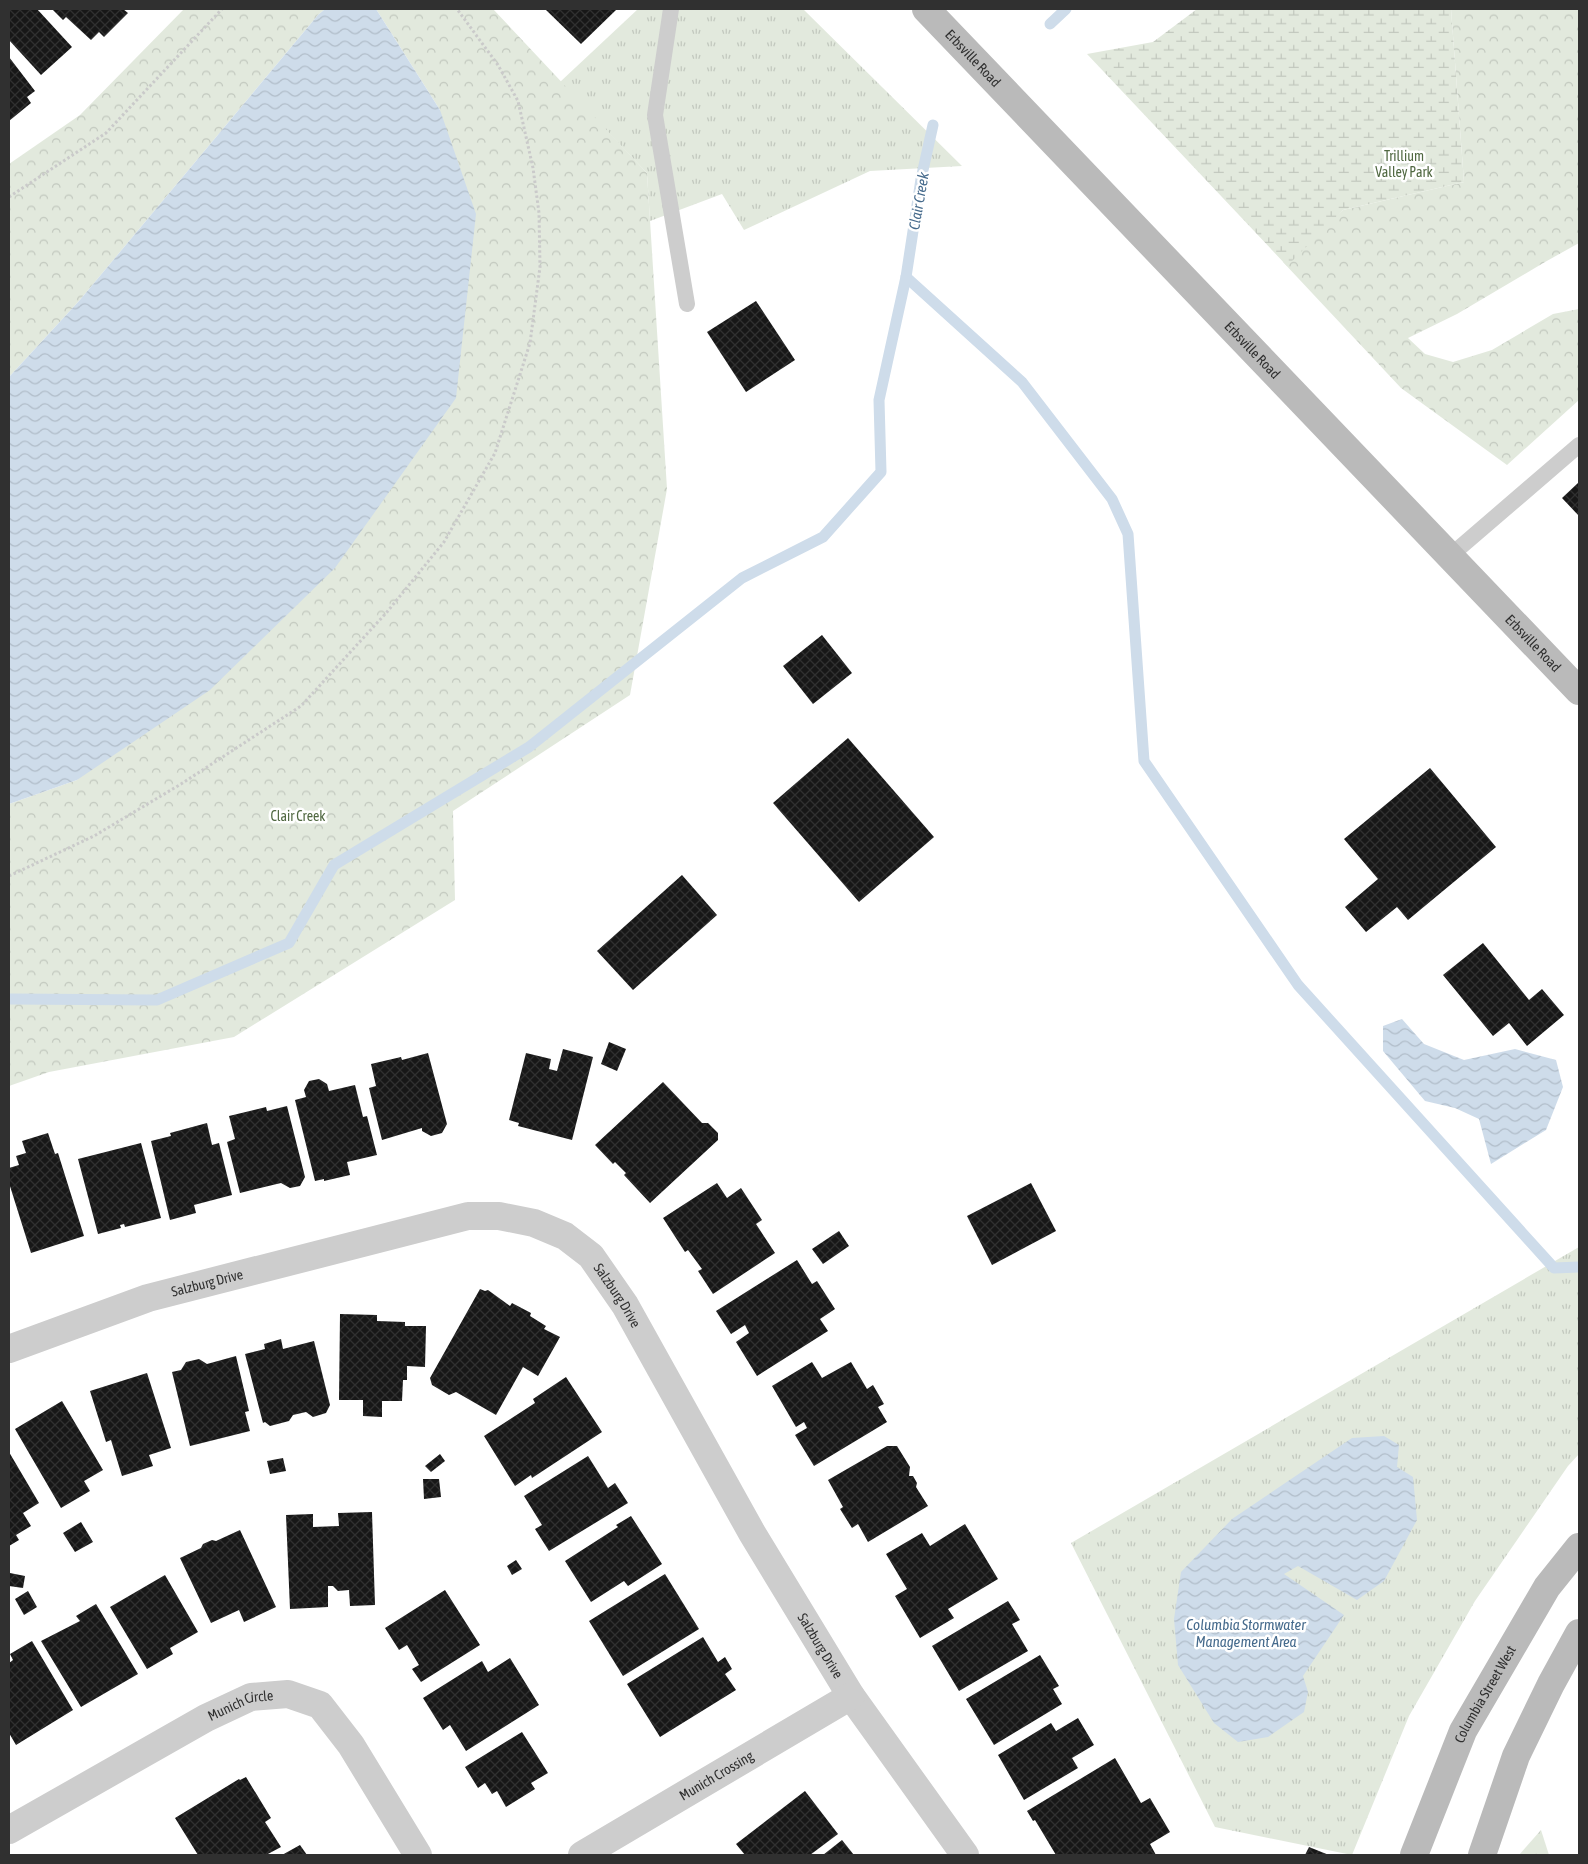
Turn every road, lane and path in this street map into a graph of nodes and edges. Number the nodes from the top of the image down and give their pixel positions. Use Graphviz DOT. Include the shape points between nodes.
graph roads {
  1 [pos="222,9"];
  2 [pos="457,9"];
  3 [pos="671,9"];
  4 [pos="926,9"];
  5 [pos="9,197"];
  6 [pos="687,304"];
  7 [pos="1579,444"];
  8 [pos="1450,556"];
  9 [pos="1579,691"];
  10 [pos="9,876"];
  11 [pos="9,1349"];
  12 [pos="1579,1546"];
  13 [pos="1579,1633"];
  14 [pos="851,1696"];
  15 [pos="9,1830"];
  16 [pos="418,1855"];
  17 [pos="582,1855"];
  18 [pos="965,1855"];
  19 [pos="1414,1855"];
  20 [pos="1482,1855"];
  1 -- 5 [label="path" via="106,133"];
  2 -- 10 [label="path" via="498,64 518,100 539,213 540,267 530,343 495,453 444,542 387,612 301,706 182,784 102,831"];
  3 -- 6 [label="lane" via="655,115"];
  4 -- 8 [label="main road, Erbsville Road"];
  7 -- 8 [label="lane"];
  8 -- 9 [label="main road, Erbsville Road"];
  11 -- 14 [label="street, Salzburg Drive" via="148,1298 468,1216 499,1216 534,1223 565,1236 591,1256 625,1305 752,1533"];
  12 -- 19 [label="main road, Columbia Street West" via="1547,1587 1463,1731"];
  13 -- 20 [label="main road" via="1516,1756"];
  14 -- 17 [label="street, Munich Crossing"];
  14 -- 18 [label="street, Salzburg Drive"];
  15 -- 16 [label="street, Munich Circle" via="206,1718 251,1697 288,1694 320,1705 351,1745"];
}
